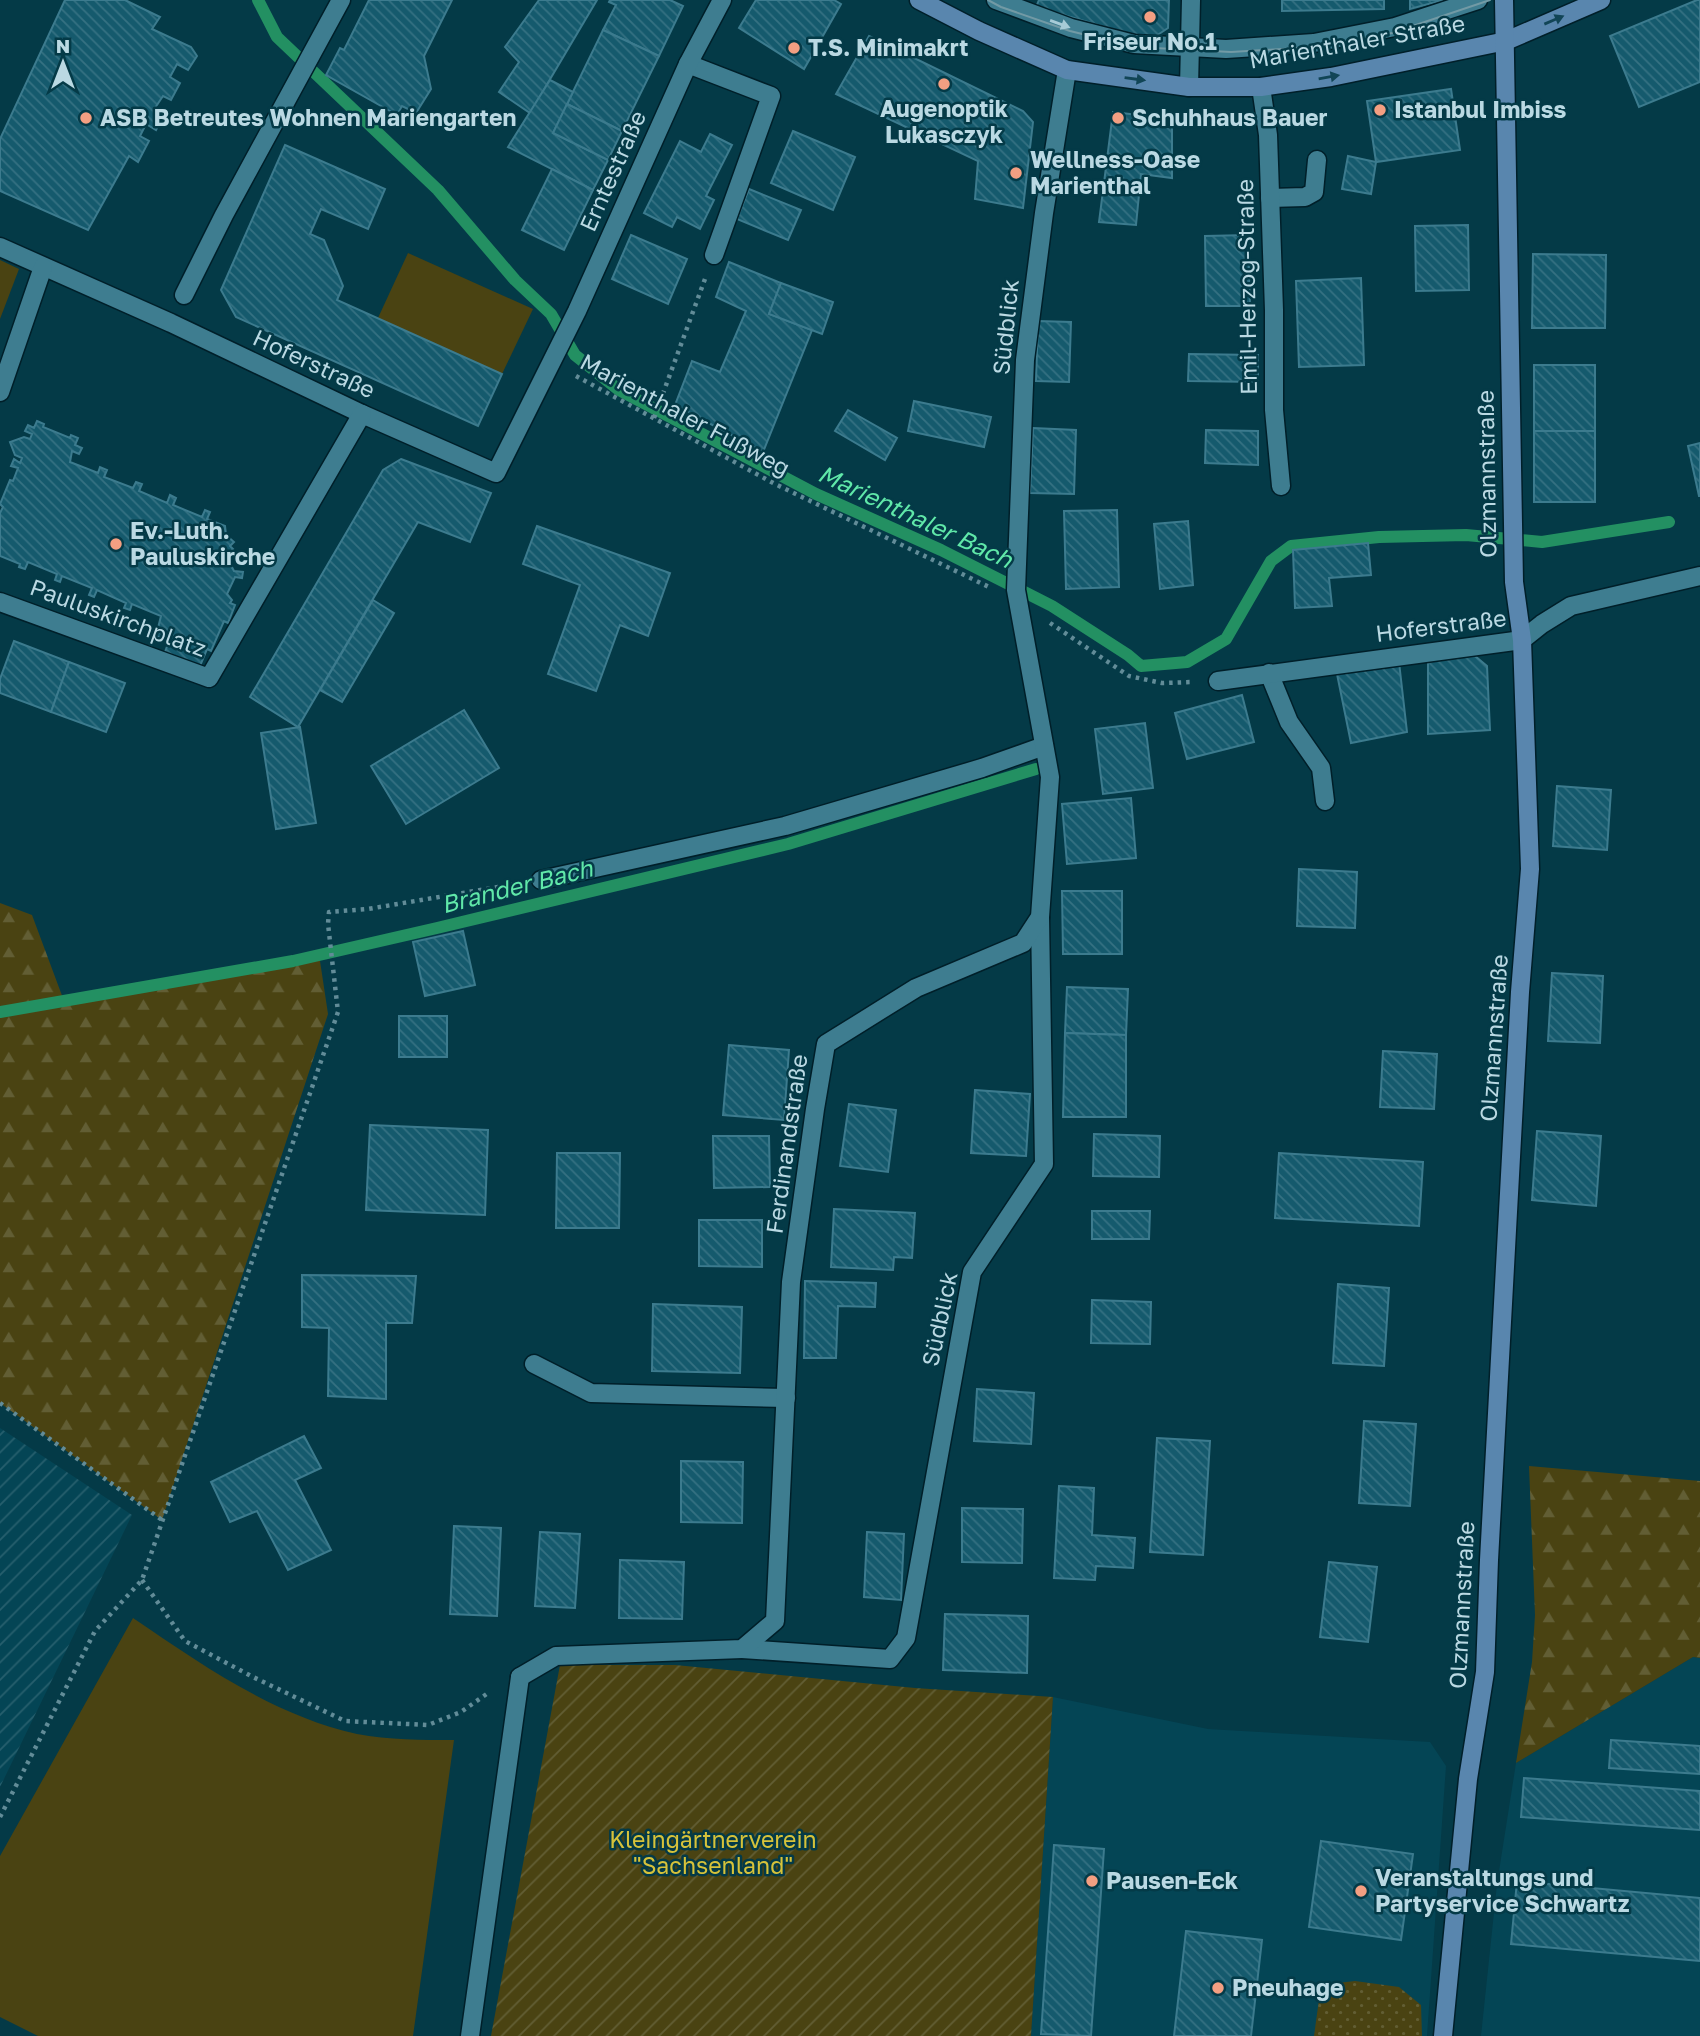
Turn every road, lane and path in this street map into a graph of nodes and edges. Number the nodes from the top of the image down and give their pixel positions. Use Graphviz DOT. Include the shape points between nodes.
graph roads {
  1 [pos="341,0"];
  2 [pos="722,0"];
  3 [pos="919,0"];
  4 [pos="941,0"];
  5 [pos="996,0"];
  6 [pos="1191,0"];
  7 [pos="1478,0"];
  8 [pos="1504,0"];
  9 [pos="1601,0"];
  10 [pos="959,21"];
  11 [pos="1506,41"];
  12 [pos="1191,47"];
  13 [pos="688,65"];
  14 [pos="1068,70"];
  15 [pos="1189,87"];
  16 [pos="1261,87"];
  17 [pos="1317,160"];
  18 [pos="1270,198"];
  19 [pos="0,247"];
  20 [pos="714,255"];
  21 [pos="43,267"];
  22 [pos="184,295"];
  23 [pos="550,363"];
  24 [pos="0,392"];
  25 [pos="362,414"];
  26 [pos="654,417"];
  27 [pos="1281,486"];
  28 [pos="1700,576"];
  29 [pos="1017,588"];
  30 [pos="0,601"];
  31 [pos="1522,640"];
  32 [pos="1269,673"];
  33 [pos="1219,681"];
  34 [pos="1044,746"];
  35 [pos="1325,801"];
  36 [pos="541,880"];
  37 [pos="1040,917"];
  38 [pos="534,1364"];
  39 [pos="786,1398"];
  40 [pos="0,1403"];
  41 [pos="162,1520"];
  42 [pos="142,1580"];
  43 [pos="742,1650"];
  44 [pos="520,1677"];
  45 [pos="0,1817"];
  46 [pos="470,2036"];
  47 [pos="1443,2036"];
  1 -- 22 [label="street"];
  2 -- 13 [label="street, Erntestraße"];
  3 -- 10 [label="main road, Marienthaler Straße"];
  4 -- 10 [label="street"];
  5 -- 12 [label="street, Marienthaler Straße, one-way" via="1107,38"];
  6 -- 12 [label="street"];
  7 -- 12 [label="street, Marienthaler Straße" via="1395,27 1314,43"];
  8 -- 11 [label="main road, Olzmannstraße"];
  11 -- 9 [label="main road, Marienthaler Straße, one-way"];
  10 -- 14 [label="main road, Marienthaler Straße"];
  16 -- 11 [label="main road, Marienthaler Straße, one-way"];
  11 -- 31 [label="main road, Olzmannstraße" via="1514,582"];
  12 -- 15 [label="street"];
  13 -- 20 [label="street" via="771,96"];
  13 -- 23 [label="street, Erntestraße"];
  14 -- 15 [label="main road, Marienthaler Straße, one-way"];
  14 -- 29 [label="street, Südblick" via="1026,360"];
  15 -- 16 [label="main road, Marienthaler Straße"];
  16 -- 18 [label="street, Emil-Herzog-Straße"];
  17 -- 18 [label="street" via="1314,192 1305,197"];
  18 -- 27 [label="street, Emil-Herzog-Straße" via="1274,410"];
  19 -- 21 [label="street, Hoferstraße"];
  20 -- 26 [label="path"];
  21 -- 24 [label="street"];
  21 -- 25 [label="street, Hoferstraße"];
  23 -- 25 [label="street, Hoferstraße" via="496,473"];
  23 -- 26 [label="path, Marienthaler Fußweg"];
  25 -- 30 [label="street, Pauluskirchplatz" via="209,678"];
  26 -- 29 [label="path, Marienthaler Fußweg" via="775,484"];
  28 -- 31 [label="street, Hoferstraße" via="1571,606"];
  29 -- 33 [label="path, Marienthaler Fußweg" via="1129,676 1161,683"];
  29 -- 34 [label="street"];
  31 -- 32 [label="street, Hoferstraße"];
  31 -- 47 [label="main road, Olzmannstraße" via="1530,869 1489,1547 1488,1642 1465,1802"];
  32 -- 33 [label="street, Hoferstraße"];
  32 -- 35 [label="street" via="1289,722 1321,768"];
  34 -- 36 [label="street" via="785,827"];
  34 -- 37 [label="street" via="1050,777"];
  36 -- 41 [label="path" via="329,912 338,1012"];
  37 -- 39 [label="street, Ferdinandstraße" via="1023,943 916,988 826,1044 791,1282"];
  37 -- 43 [label="street, Südblick" via="1044,1164 972,1272 905,1638 890,1659"];
  38 -- 39 [label="street" via="591,1393"];
  39 -- 43 [label="street, Ferdinandstraße" via="775,1621"];
  40 -- 41 [label="path"];
  41 -- 42 [label="path"];
  42 -- 44 [label="path" via="185,1641 345,1721 428,1725 461,1712"];
  42 -- 45 [label="path" via="95,1631"];
  43 -- 44 [label="street" via="556,1656"];
  44 -- 46 [label="street"];
}
